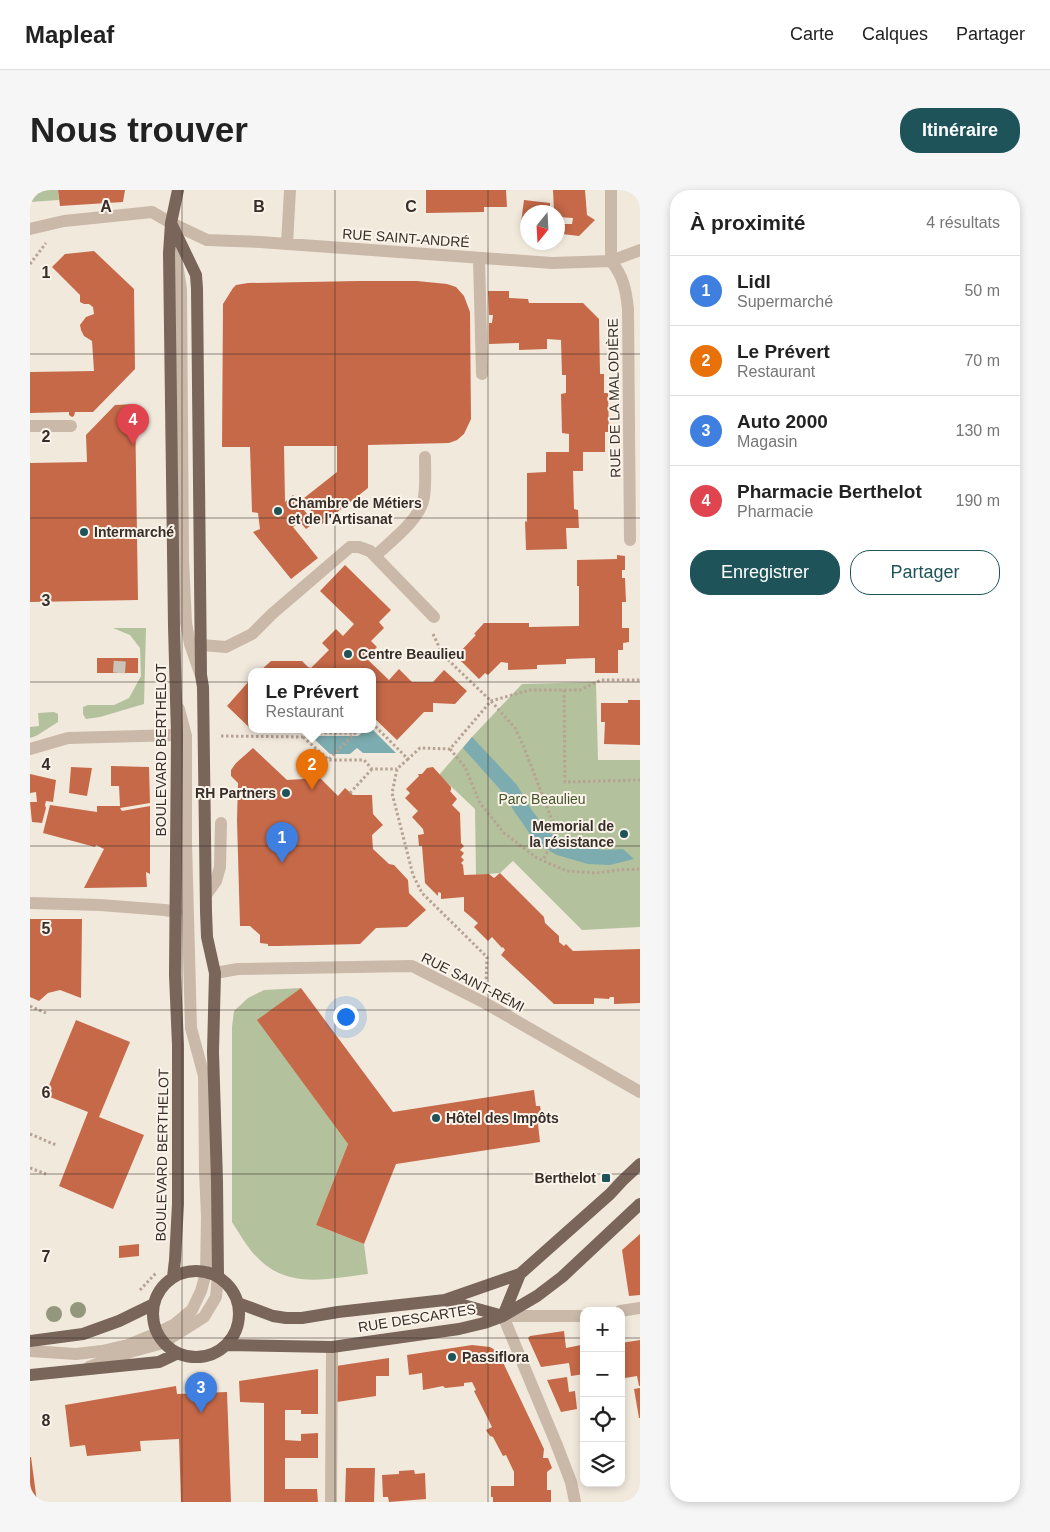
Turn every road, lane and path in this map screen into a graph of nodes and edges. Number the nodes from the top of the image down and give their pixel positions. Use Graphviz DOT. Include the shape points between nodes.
graph roads {
  1 [pos="178,190"];
  2 [pos="290,190"];
  3 [pos="611,190"];
  4 [pos="171,223"];
  5 [pos="30,229"];
  6 [pos="287,244"];
  7 [pos="640,250"];
  8 [pos="479,258"];
  9 [pos="611,260"];
  10 [pos="482,374"];
  11 [pos="30,426"];
  12 [pos="71,426"];
  13 [pos="425,457"];
  14 [pos="635,464"];
  15 [pos="630,540"];
  16 [pos="375,556"];
  17 [pos="434,617"];
  18 [pos="201,646"];
  19 [pos="201,675"];
  20 [pos="640,680"];
  21 [pos="564,690"];
  22 [pos="176,700"];
  23 [pos="491,701"];
  24 [pos="376,727"];
  25 [pos="221,728"];
  26 [pos="355,733"];
  27 [pos="177,736"];
  28 [pos="303,736"];
  29 [pos="30,749"];
  30 [pos="450,749"];
  31 [pos="408,759"];
  32 [pos="329,760"];
  33 [pos="372,769"];
  34 [pos="397,770"];
  35 [pos="640,780"];
  36 [pos="350,793"];
  37 [pos="221,823"];
  38 [pos="543,860"];
  39 [pos="640,869"];
  40 [pos="206,895"];
  41 [pos="30,904"];
  42 [pos="176,912"];
  43 [pos="215,972"];
  44 [pos="485,1003"];
  45 [pos="30,1006"];
  46 [pos="46,1013"];
  47 [pos="640,1092"];
  48 [pos="30,1134"];
  49 [pos="56,1145"];
  50 [pos="640,1164"];
  51 [pos="30,1168"];
  52 [pos="46,1174"];
  53 [pos="640,1204"];
  54 [pos="520,1274"];
  55 [pos="212,1275"];
  56 [pos="172,1277"];
  57 [pos="446,1300"];
  58 [pos="238,1303"];
  59 [pos="154,1304"];
  60 [pos="640,1308"];
  61 [pos="625,1310"];
  62 [pos="503,1316"];
  63 [pos="580,1316"];
  64 [pos="160,1338"];
  65 [pos="30,1341"];
  66 [pos="226,1345"];
  67 [pos="332,1347"];
  68 [pos="30,1351"];
  69 [pos="178,1353"];
  70 [pos="77,1371"];
  71 [pos="30,1375"];
  72 [pos="331,1502"];
  73 [pos="575,1502"];
  1 -- 4 [label="main road, BOULEVARD BERTHELOT"];
  2 -- 6 [label="street"];
  3 -- 9 [label="street"];
  4 -- 5 [label="street, RUE SAINT-ANDRÉ" via="152,212 64,221"];
  4 -- 6 [label="street, RUE SAINT-ANDRÉ" via="207,240"];
  4 -- 18 [label="main road, BOULEVARD BERTHELOT" via="196,276"];
  4 -- 19 [label="street, BOULEVARD BERTHELOT" via="180,288 186,623"];
  4 -- 22 [label="main road, BOULEVARD BERTHELOT" via="168,253"];
  6 -- 8 [label="street, RUE SAINT-ANDRÉ"];
  7 -- 9 [label="street, RUE SAINT-ANDRÉ"];
  8 -- 9 [label="street, RUE SAINT-ANDRÉ" via="552,263"];
  8 -- 10 [label="street"];
  9 -- 14 [label="street, RUE DE LA MALODIÈRE" via="620,272 627,296"];
  11 -- 12 [label="street"];
  13 -- 16 [label="street" via="421,508"];
  14 -- 15 [label="street, RUE DE LA MALODIÈRE"];
  16 -- 17 [label="street"];
  16 -- 18 [label="street" via="359,547 350,547 252,634 226,647"];
  17 -- 23 [label="path" via="432,631 443,655"];
  18 -- 19 [label="main road, BOULEVARD BERTHELOT"];
  19 -- 40 [label="main road, BOULEVARD BERTHELOT"];
  20 -- 21 [label="path" via="601,680 580,690"];
  21 -- 23 [label="path" via="530,690"];
  21 -- 35 [label="path" via="565,782"];
  22 -- 27 [label="main road, BOULEVARD BERTHELOT"];
  22 -- 55 [label="street" via="186,736 191,1028 204,1076 205,1172"];
  23 -- 30 [label="path"];
  23 -- 38 [label="path" via="515,728 557,833"];
  24 -- 31 [label="path"];
  25 -- 28 [label="path" via="221,736"];
  26 -- 28 [label="path" via="307,733"];
  26 -- 32 [label="path"];
  27 -- 29 [label="street" via="68,738"];
  27 -- 42 [label="main road, BOULEVARD BERTHELOT"];
  28 -- 32 [label="path"];
  30 -- 31 [label="path" via="420,748"];
  30 -- 38 [label="path" via="465,767 480,803 504,833"];
  31 -- 34 [label="path"];
  32 -- 33 [label="path" via="364,760"];
  33 -- 34 [label="path"];
  33 -- 36 [label="path"];
  34 -- 44 [label="path" via="392,793 413,875 422,893 487,957"];
  37 -- 40 [label="street" via="220,867 216,881"];
  38 -- 39 [label="path" via="567,871 596,873"];
  40 -- 43 [label="main road, BOULEVARD BERTHELOT" via="207,937"];
  41 -- 42 [label="street"];
  42 -- 56 [label="main road, BOULEVARD BERTHELOT" via="178,1204"];
  43 -- 44 [label="street, RUE SAINT-RÉMI" via="412,966"];
  43 -- 55 [label="main road, BOULEVARD BERTHELOT" via="213,1052 217,1172"];
  44 -- 47 [label="street, RUE SAINT-RÉMI"];
  45 -- 46 [label="path"];
  48 -- 49 [label="path"];
  50 -- 54 [label="main road"];
  51 -- 52 [label="path"];
  53 -- 62 [label="main road, RUE DESCARTES" via="562,1277"];
  54 -- 57 [label="main road"];
  54 -- 62 [label="main road"];
  55 -- 56 [label="main road" via="184,1272"];
  55 -- 58 [label="main road" via="227,1283"];
  55 -- 64 [label="street" via="216,1297 204,1318"];
  56 -- 59 [label="main road" via="160,1289"];
  57 -- 58 [label="main road, RUE DESCARTES" via="294,1318 273,1316"];
  57 -- 62 [label="main road"];
  58 -- 66 [label="main road" via="237,1326"];
  59 -- 64 [label="main road" via="153,1316"];
  59 -- 65 [label="main road" via="83,1334"];
  60 -- 61 [label="street"];
  62 -- 63 [label="street"];
  62 -- 67 [label="main road, RUE DESCARTES" via="459,1329"];
  62 -- 73 [label="street" via="556,1443"];
  64 -- 68 [label="street" via="76,1354"];
  64 -- 69 [label="main road"];
  64 -- 70 [label="street"];
  66 -- 67 [label="main road, RUE DESCARTES"];
  66 -- 69 [label="main road" via="198,1357"];
  67 -- 72 [label="street"];
  69 -- 70 [label="main road" via="160,1362"];
  70 -- 71 [label="main road"];
}
